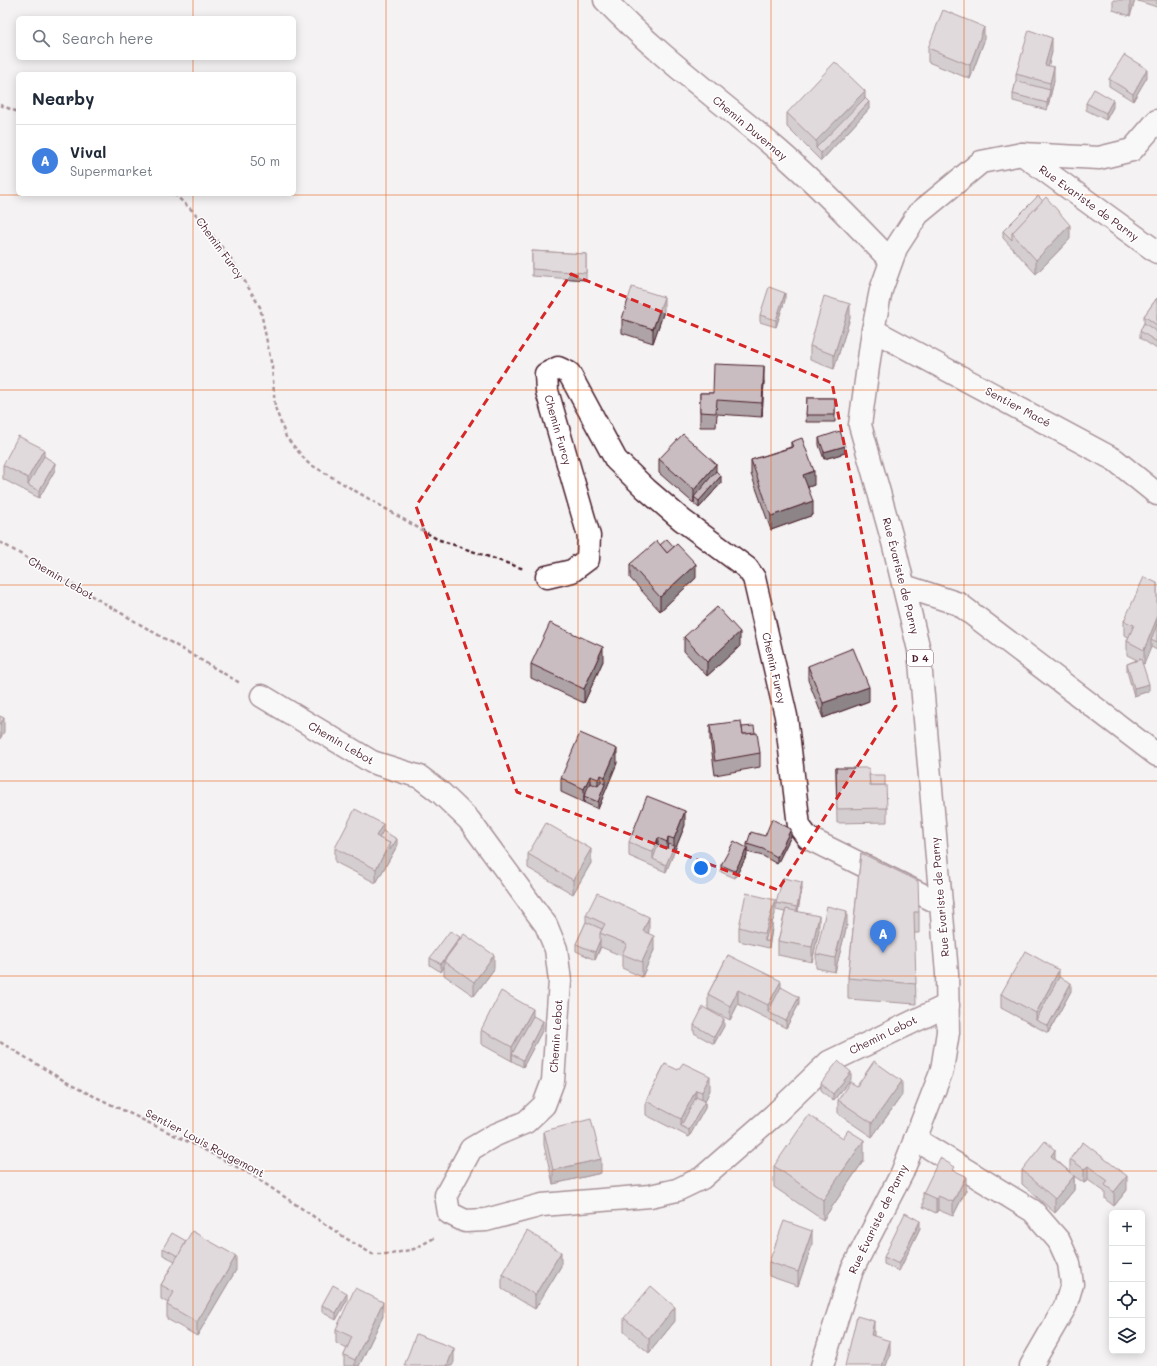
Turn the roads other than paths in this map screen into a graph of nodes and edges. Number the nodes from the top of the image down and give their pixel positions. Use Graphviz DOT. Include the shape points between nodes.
graph roads {
  1 [pos="605,0"];
  2 [pos="1157,121"];
  3 [pos="1022,154"];
  4 [pos="1157,252"];
  5 [pos="891,261"];
  6 [pos="873,330"];
  7 [pos="1157,494"];
  8 [pos="547,577"];
  9 [pos="904,586"];
  10 [pos="262,696"];
  11 [pos="1157,755"];
  12 [pos="940,904"];
  13 [pos="948,1005"];
  14 [pos="915,1139"];
  15 [pos="822,1366"];
  16 [pos="1031,1366"];
  1 -- 5 [label="street, Chemin Duvernay" via="628,25 780,152 846,214"];
  2 -- 3 [label="street, Rue Évariste de Parny / D 4" via="1132,150 1099,158"];
  3 -- 4 [label="street, Rue Evariste de Parny"];
  3 -- 5 [label="street, Rue Évariste de Parny / D 4" via="981,162 918,214 896,248"];
  5 -- 6 [label="street, Rue Évariste de Parny / D 4" via="881,290"];
  6 -- 7 [label="street, Sentier Macé" via="1115,460"];
  6 -- 9 [label="street, Rue Évariste de Parny / D 4" via="860,425"];
  8 -- 12 [label="street, Chemin Furcy" via="572,571 588,559 589,536 547,391 546,374 558,368 569,373 616,460 682,520 747,568 754,578 786,716 799,826 808,838"];
  9 -- 11 [label="street" via="959,604"];
  9 -- 12 [label="street, Rue Évariste de Parny / D 4" via="919,650"];
  10 -- 13 [label="street, Chemin Lebot" via="372,762 420,777 441,793 469,820 546,925 556,949 560,981 552,1081 544,1105 526,1122 471,1149 446,1195 449,1213 464,1221 486,1220 542,1205 650,1196 677,1190 702,1178 774,1115 828,1062"];
  12 -- 13 [label="street, Rue Évariste de Parny / D 4"];
  13 -- 14 [label="street, Rue Évariste de Parny / D 4" via="948,1032 942,1070"];
  14 -- 15 [label="street, Rue Évariste de Parny / D 4" via="902,1173 852,1270"];
  14 -- 16 [label="street" via="1033,1212 1059,1241 1069,1263 1072,1284 1065,1307"];
}
